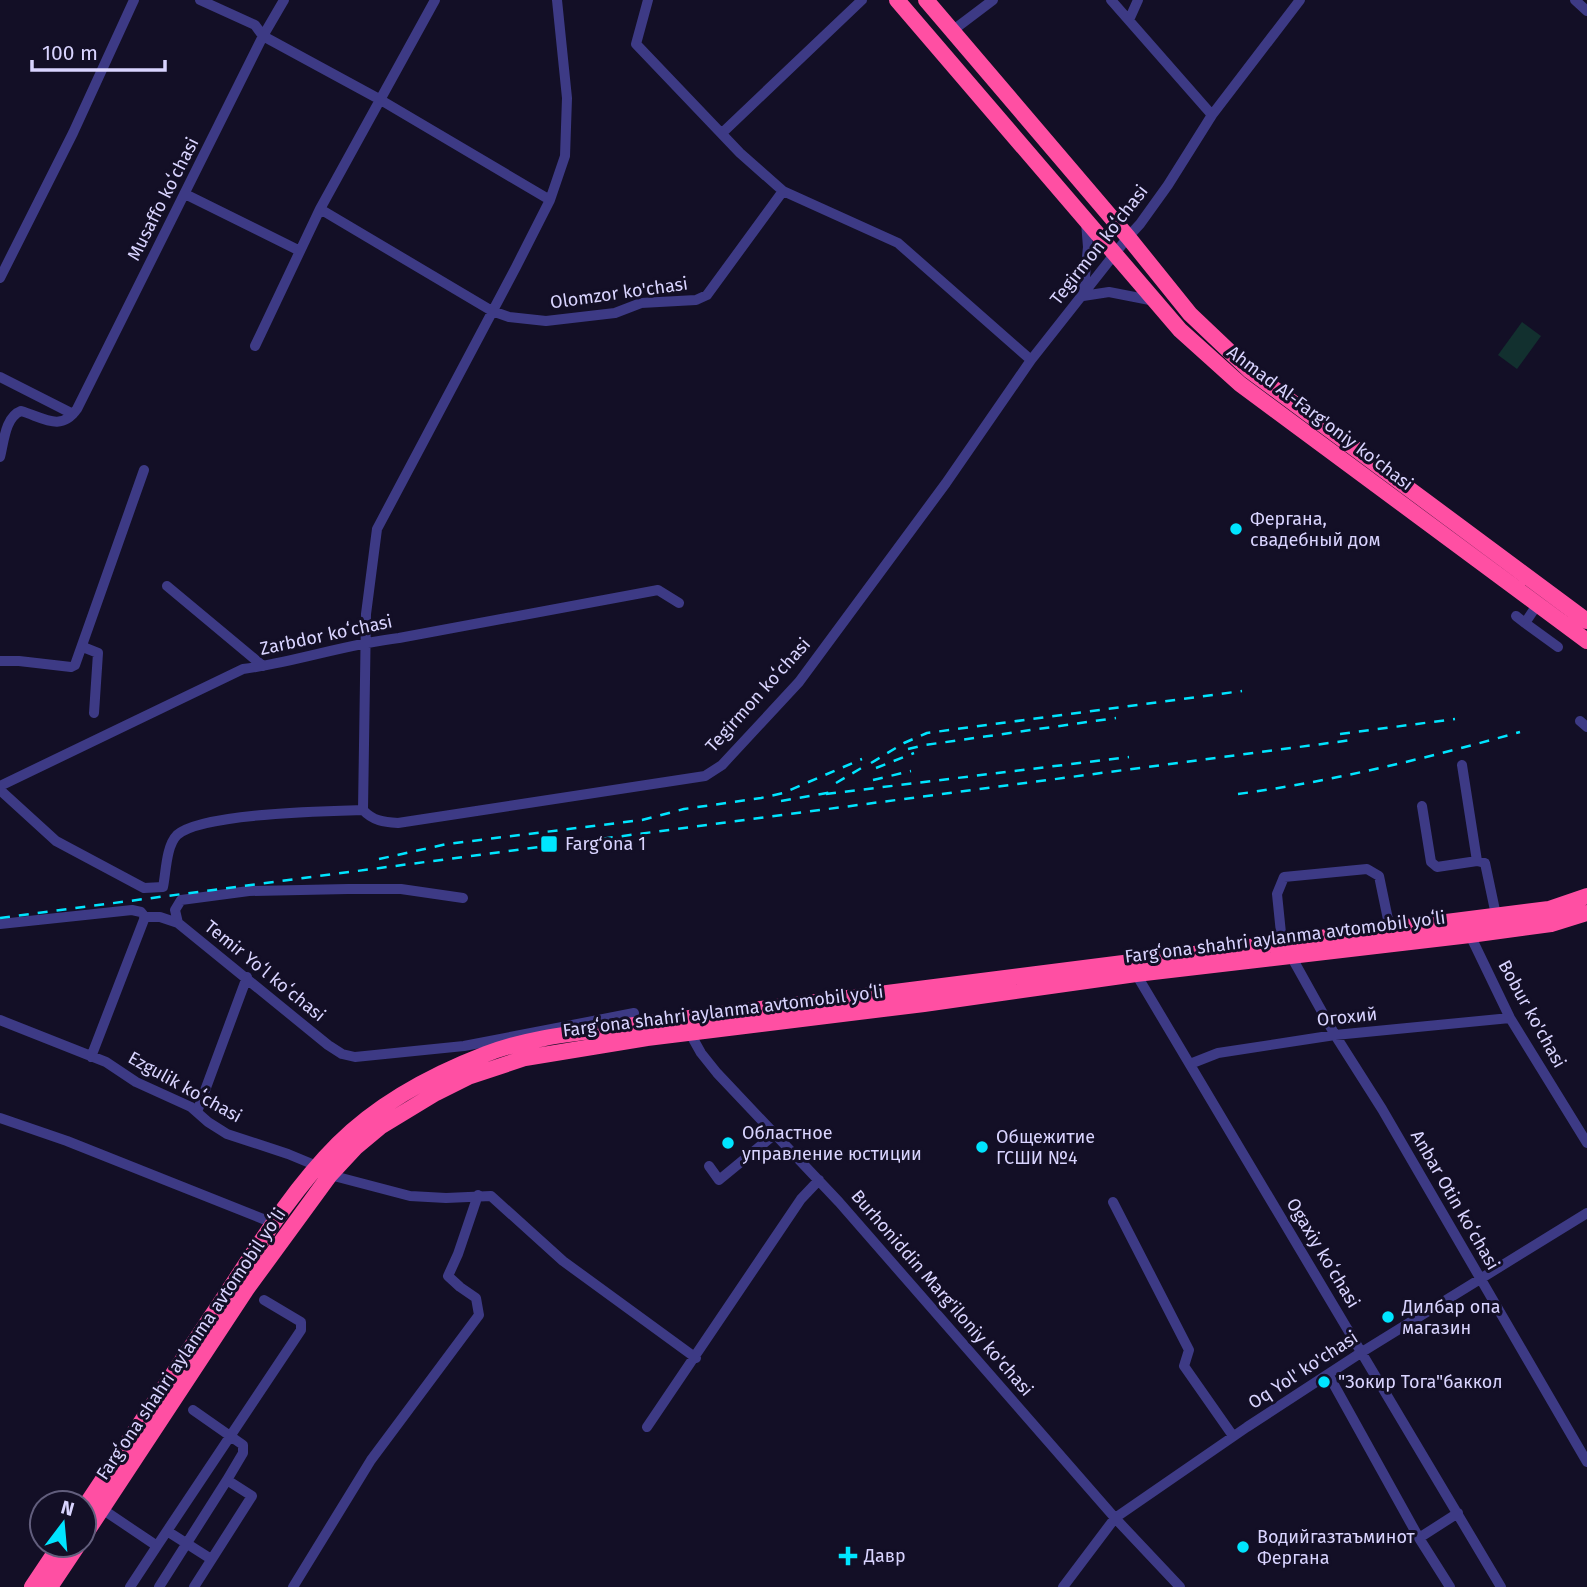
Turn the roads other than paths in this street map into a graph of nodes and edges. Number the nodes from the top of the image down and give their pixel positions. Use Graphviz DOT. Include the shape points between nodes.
graph roads {
  1 [pos="134,0"];
  2 [pos="200,0"];
  3 [pos="284,0"];
  4 [pos="435,0"];
  5 [pos="556,0"];
  6 [pos="648,0"];
  7 [pos="862,0"];
  8 [pos="897,0"];
  9 [pos="926,0"];
  10 [pos="993,0"];
  11 [pos="1111,0"];
  12 [pos="1138,0"];
  13 [pos="1300,0"];
  14 [pos="1575,0"];
  15 [pos="1587,11"];
  16 [pos="1129,20"];
  17 [pos="952,31"];
  18 [pos="263,36"];
  19 [pos="379,99"];
  20 [pos="1212,114"];
  21 [pos="722,133"];
  22 [pos="783,191"];
  23 [pos="186,194"];
  24 [pos="550,200"];
  25 [pos="320,209"];
  26 [pos="1086,222"];
  27 [pos="1128,237"];
  28 [pos="300,251"];
  29 [pos="1114,255"];
  30 [pos="0,278"];
  31 [pos="1083,296"];
  32 [pos="1155,301"];
  33 [pos="492,311"];
  34 [pos="255,345"];
  35 [pos="1031,360"];
  36 [pos="0,377"];
  37 [pos="73,414"];
  38 [pos="0,457"];
  39 [pos="144,470"];
  40 [pos="167,586"];
  41 [pos="679,603"];
  42 [pos="1537,605"];
  43 [pos="1587,621"];
  44 [pos="1587,641"];
  45 [pos="365,642"];
  46 [pos="83,647"];
  47 [pos="1558,647"];
  48 [pos="0,661"];
  49 [pos="263,666"];
  50 [pos="94,713"];
  51 [pos="1462,765"];
  52 [pos="0,788"];
  53 [pos="1422,806"];
  54 [pos="363,810"];
  55 [pos="1478,861"];
  56 [pos="1587,896"];
  57 [pos="463,898"];
  58 [pos="1587,913"];
  59 [pos="1496,915"];
  60 [pos="145,917"];
  61 [pos="178,923"];
  62 [pos="0,924"];
  63 [pos="1390,929"];
  64 [pos="1470,935"];
  65 [pos="1287,949"];
  66 [pos="1136,974"];
  67 [pos="247,977"];
  68 [pos="634,1013"];
  69 [pos="1510,1018"];
  70 [pos="0,1020"];
  71 [pos="686,1026"];
  72 [pos="1335,1035"];
  73 [pos="91,1057"];
  74 [pos="1190,1064"];
  75 [pos="197,1112"];
  76 [pos="0,1118"];
  77 [pos="775,1134"];
  78 [pos="1587,1143"];
  79 [pos="709,1166"];
  80 [pos="323,1170"];
  81 [pos="819,1180"];
  82 [pos="478,1195"];
  83 [pos="1113,1202"];
  84 [pos="1587,1213"];
  85 [pos="273,1223"];
  86 [pos="1481,1279"];
  87 [pos="264,1300"];
  88 [pos="1362,1352"];
  89 [pos="696,1358"];
  90 [pos="1328,1374"];
  91 [pos="193,1410"];
  92 [pos="647,1427"];
  93 [pos="1233,1436"];
  94 [pos="232,1437"];
  95 [pos="1587,1462"];
  96 [pos="227,1480"];
  97 [pos="97,1489"];
  98 [pos="102,1509"];
  99 [pos="1458,1513"];
  100 [pos="98,1515"];
  101 [pos="1115,1518"];
  102 [pos="167,1531"];
  103 [pos="1419,1538"];
  104 [pos="187,1543"];
  105 [pos="157,1546"];
  106 [pos="51,1559"];
  107 [pos="69,1559"];
  108 [pos="211,1559"];
  109 [pos="32,1587"];
  110 [pos="50,1587"];
  111 [pos="130,1587"];
  112 [pos="159,1587"];
  113 [pos="194,1587"];
  114 [pos="293,1587"];
  115 [pos="1063,1587"];
  116 [pos="1180,1587"];
  117 [pos="1450,1587"];
  118 [pos="1501,1587"];
  1 -- 30 [label="street"];
  2 -- 18 [label="street" via="255,25"];
  3 -- 18 [label="street, Musaffo koʻchasi"];
  4 -- 19 [label="street"];
  5 -- 24 [label="street" via="564,51 567,139"];
  6 -- 21 [label="street" via="636,44"];
  7 -- 21 [label="street"];
  8 -- 26 [label="highway, Ahmad Al-Farg'oniy ko'chasi"];
  9 -- 17 [label="highway, Ahmad Al-Farg'oniy ko'chasi"];
  10 -- 17 [label="street"];
  11 -- 16 [label="street"];
  12 -- 16 [label="street"];
  13 -- 20 [label="street, Tegirmon koʻchasi"];
  14 -- 15 [label="street"];
  16 -- 20 [label="street"];
  17 -- 27 [label="highway, Ahmad Al-Farg'oniy ko'chasi"];
  18 -- 19 [label="street"];
  18 -- 23 [label="street, Musaffo koʻchasi"];
  19 -- 24 [label="street"];
  19 -- 25 [label="street"];
  20 -- 27 [label="street, Tegirmon koʻchasi" via="1168,186"];
  21 -- 22 [label="street"];
  22 -- 33 [label="street, Olomzor ko'chasi" via="708,295 696,300 641,303 615,313 546,321"];
  22 -- 35 [label="street" via="898,243"];
  23 -- 28 [label="street"];
  23 -- 37 [label="street, Musaffo koʻchasi"];
  24 -- 33 [label="street"];
  25 -- 28 [label="street"];
  25 -- 33 [label="street, Olomzor ko'chasi"];
  26 -- 29 [label="highway, Ahmad Al-Farg'oniy ko'chasi"];
  26 -- 31 [label="street"];
  27 -- 29 [label="street, Tegirmon koʻchasi"];
  27 -- 43 [label="highway, Ahmad Al-Farg'oniy ko'chasi" via="1190,314 1249,370"];
  28 -- 34 [label="street"];
  29 -- 31 [label="street, Tegirmon koʻchasi"];
  29 -- 32 [label="highway, Ahmad Al-Farg'oniy ko'chasi"];
  31 -- 32 [label="street" via="1109,292"];
  31 -- 35 [label="street, Tegirmon koʻchasi"];
  32 -- 42 [label="highway, Ahmad Al-Farg'oniy ko'chasi" via="1240,384"];
  33 -- 45 [label="street" via="376,529"];
  35 -- 54 [label="street, Tegirmon koʻchasi" via="799,682 722,765 705,776 398,823 379,822"];
  36 -- 37 [label="street"];
  37 -- 38 [label="street" via="59,423 16,413 10,419"];
  39 -- 46 [label="street"];
  40 -- 49 [label="street"];
  41 -- 45 [label="street, Zarbdor koʻchasi" via="658,590"];
  42 -- 44 [label="highway, Ahmad Al-Farg'oniy ko'chasi"];
  42 -- 47 [label="street" via="1520,619"];
  45 -- 49 [label="street, Zarbdor koʻchasi"];
  45 -- 54 [label="street"];
  46 -- 48 [label="street" via="71,667"];
  46 -- 50 [label="street" via="98,653"];
  49 -- 52 [label="street, Zarbdor koʻchasi" via="222,678"];
  51 -- 55 [label="street"];
  52 -- 54 [label="street, Tegirmon koʻchasi" via="56,841 144,887 163,887 170,847 176,836 189,829 258,816"];
  53 -- 55 [label="street" via="1431,862 1437,867"];
  55 -- 59 [label="street" via="1485,863"];
  56 -- 59 [label="highway, Fargʻona shahri aylanma avtomobil yoʻli" via="1549,909"];
  57 -- 61 [label="street, Temir Yoʻl koʻchasi" via="401,889 249,891 181,900 175,910"];
  58 -- 64 [label="highway, Fargʻona shahri aylanma avtomobil yoʻli" via="1551,924"];
  59 -- 63 [label="highway, Fargʻona shahri aylanma avtomobil yoʻli"];
  60 -- 61 [label="street"];
  60 -- 62 [label="street" via="132,910"];
  60 -- 73 [label="street"];
  61 -- 67 [label="street, Temir Yoʻl koʻchasi"];
  63 -- 65 [label="highway, Fargʻona shahri aylanma avtomobil yoʻli"];
  63 -- 65 [label="street" via="1379,876 1367,869 1284,877 1276,894"];
  64 -- 65 [label="highway, Fargʻona shahri aylanma avtomobil yoʻli"];
  64 -- 69 [label="street, Bobur ko'chasi"];
  65 -- 66 [label="highway, Fargʻona shahri aylanma avtomobil yoʻli"];
  65 -- 71 [label="highway, Fargʻona shahri aylanma avtomobil yoʻli"];
  65 -- 72 [label="street, Anbar Otin koʻchasi"];
  66 -- 71 [label="highway, Fargʻona shahri aylanma avtomobil yoʻli" via="924,1004"];
  66 -- 74 [label="street, Ogaxiy koʻchasi"];
  67 -- 68 [label="street, Temir Yoʻl koʻchasi" via="328,1045 355,1057 464,1046"];
  67 -- 75 [label="street"];
  69 -- 72 [label="street, Огохий"];
  69 -- 78 [label="street, Bobur ko'chasi"];
  70 -- 73 [label="street, Ezgulik koʻchasi"];
  71 -- 77 [label="street, Burhoniddin Marg'iloniy ko'chasi" via="717,1073"];
  71 -- 80 [label="highway, Fargʻona shahri aylanma avtomobil yoʻli" via="526,1058 468,1077 380,1127"];
  72 -- 74 [label="street, Огохий" via="1218,1053"];
  72 -- 86 [label="street, Anbar Otin koʻchasi"];
  73 -- 75 [label="street, Ezgulik koʻchasi"];
  74 -- 88 [label="street, Ogaxiy koʻchasi"];
  75 -- 80 [label="street, Ezgulik koʻchasi" via="227,1134"];
  76 -- 85 [label="street" via="67,1140"];
  77 -- 79 [label="street" via="719,1180"];
  77 -- 81 [label="street, Burhoniddin Marg'iloniy ko'chasi"];
  80 -- 82 [label="street, Ezgulik koʻchasi" via="410,1196"];
  80 -- 85 [label="highway, Fargʻona shahri aylanma avtomobil yoʻli"];
  80 -- 98 [label="highway, Fargʻona shahri aylanma avtomobil yoʻli"];
  81 -- 89 [label="street" via="801,1199"];
  81 -- 101 [label="street, Burhoniddin Marg'iloniy ko'chasi"];
  82 -- 89 [label="street" via="491,1196 563,1261"];
  82 -- 114 [label="street" via="448,1276 477,1298 479,1315 371,1460"];
  83 -- 93 [label="street" via="1189,1350 1184,1366"];
  84 -- 86 [label="street, Oq Yol' ko'chasi"];
  85 -- 97 [label="highway, Fargʻona shahri aylanma avtomobil yoʻli"];
  86 -- 88 [label="street, Oq Yol' ko'chasi"];
  86 -- 95 [label="street, Anbar Otin koʻchasi"];
  87 -- 94 [label="street" via="301,1322 302,1331"];
  88 -- 90 [label="street, Oq Yol' ko'chasi"];
  88 -- 99 [label="street, Ogaxiy koʻchasi"];
  89 -- 92 [label="street"];
  90 -- 93 [label="street, Oq Yol' ko'chasi"];
  90 -- 103 [label="street"];
  91 -- 94 [label="street"];
  93 -- 101 [label="street, Oq Yol' ko'chasi"];
  94 -- 96 [label="street" via="243,1445 243,1453"];
  94 -- 102 [label="street"];
  96 -- 104 [label="street"];
  96 -- 108 [label="street" via="252,1496"];
  98 -- 100 [label="highway, Fargʻona shahri aylanma avtomobil yoʻli"];
  98 -- 105 [label="street"];
  99 -- 103 [label="street"];
  99 -- 118 [label="street, Ogaxiy koʻchasi"];
  101 -- 115 [label="street, Oq Yol' ko'chasi"];
  101 -- 116 [label="street, Burhoniddin Marg'iloniy ko'chasi"];
  102 -- 104 [label="street"];
  102 -- 105 [label="street"];
  103 -- 117 [label="street"];
  104 -- 108 [label="street"];
  104 -- 112 [label="street"];
  105 -- 111 [label="street"];
  106 -- 109 [label="highway"];
  107 -- 110 [label="highway"];
  108 -- 113 [label="street"];
}
